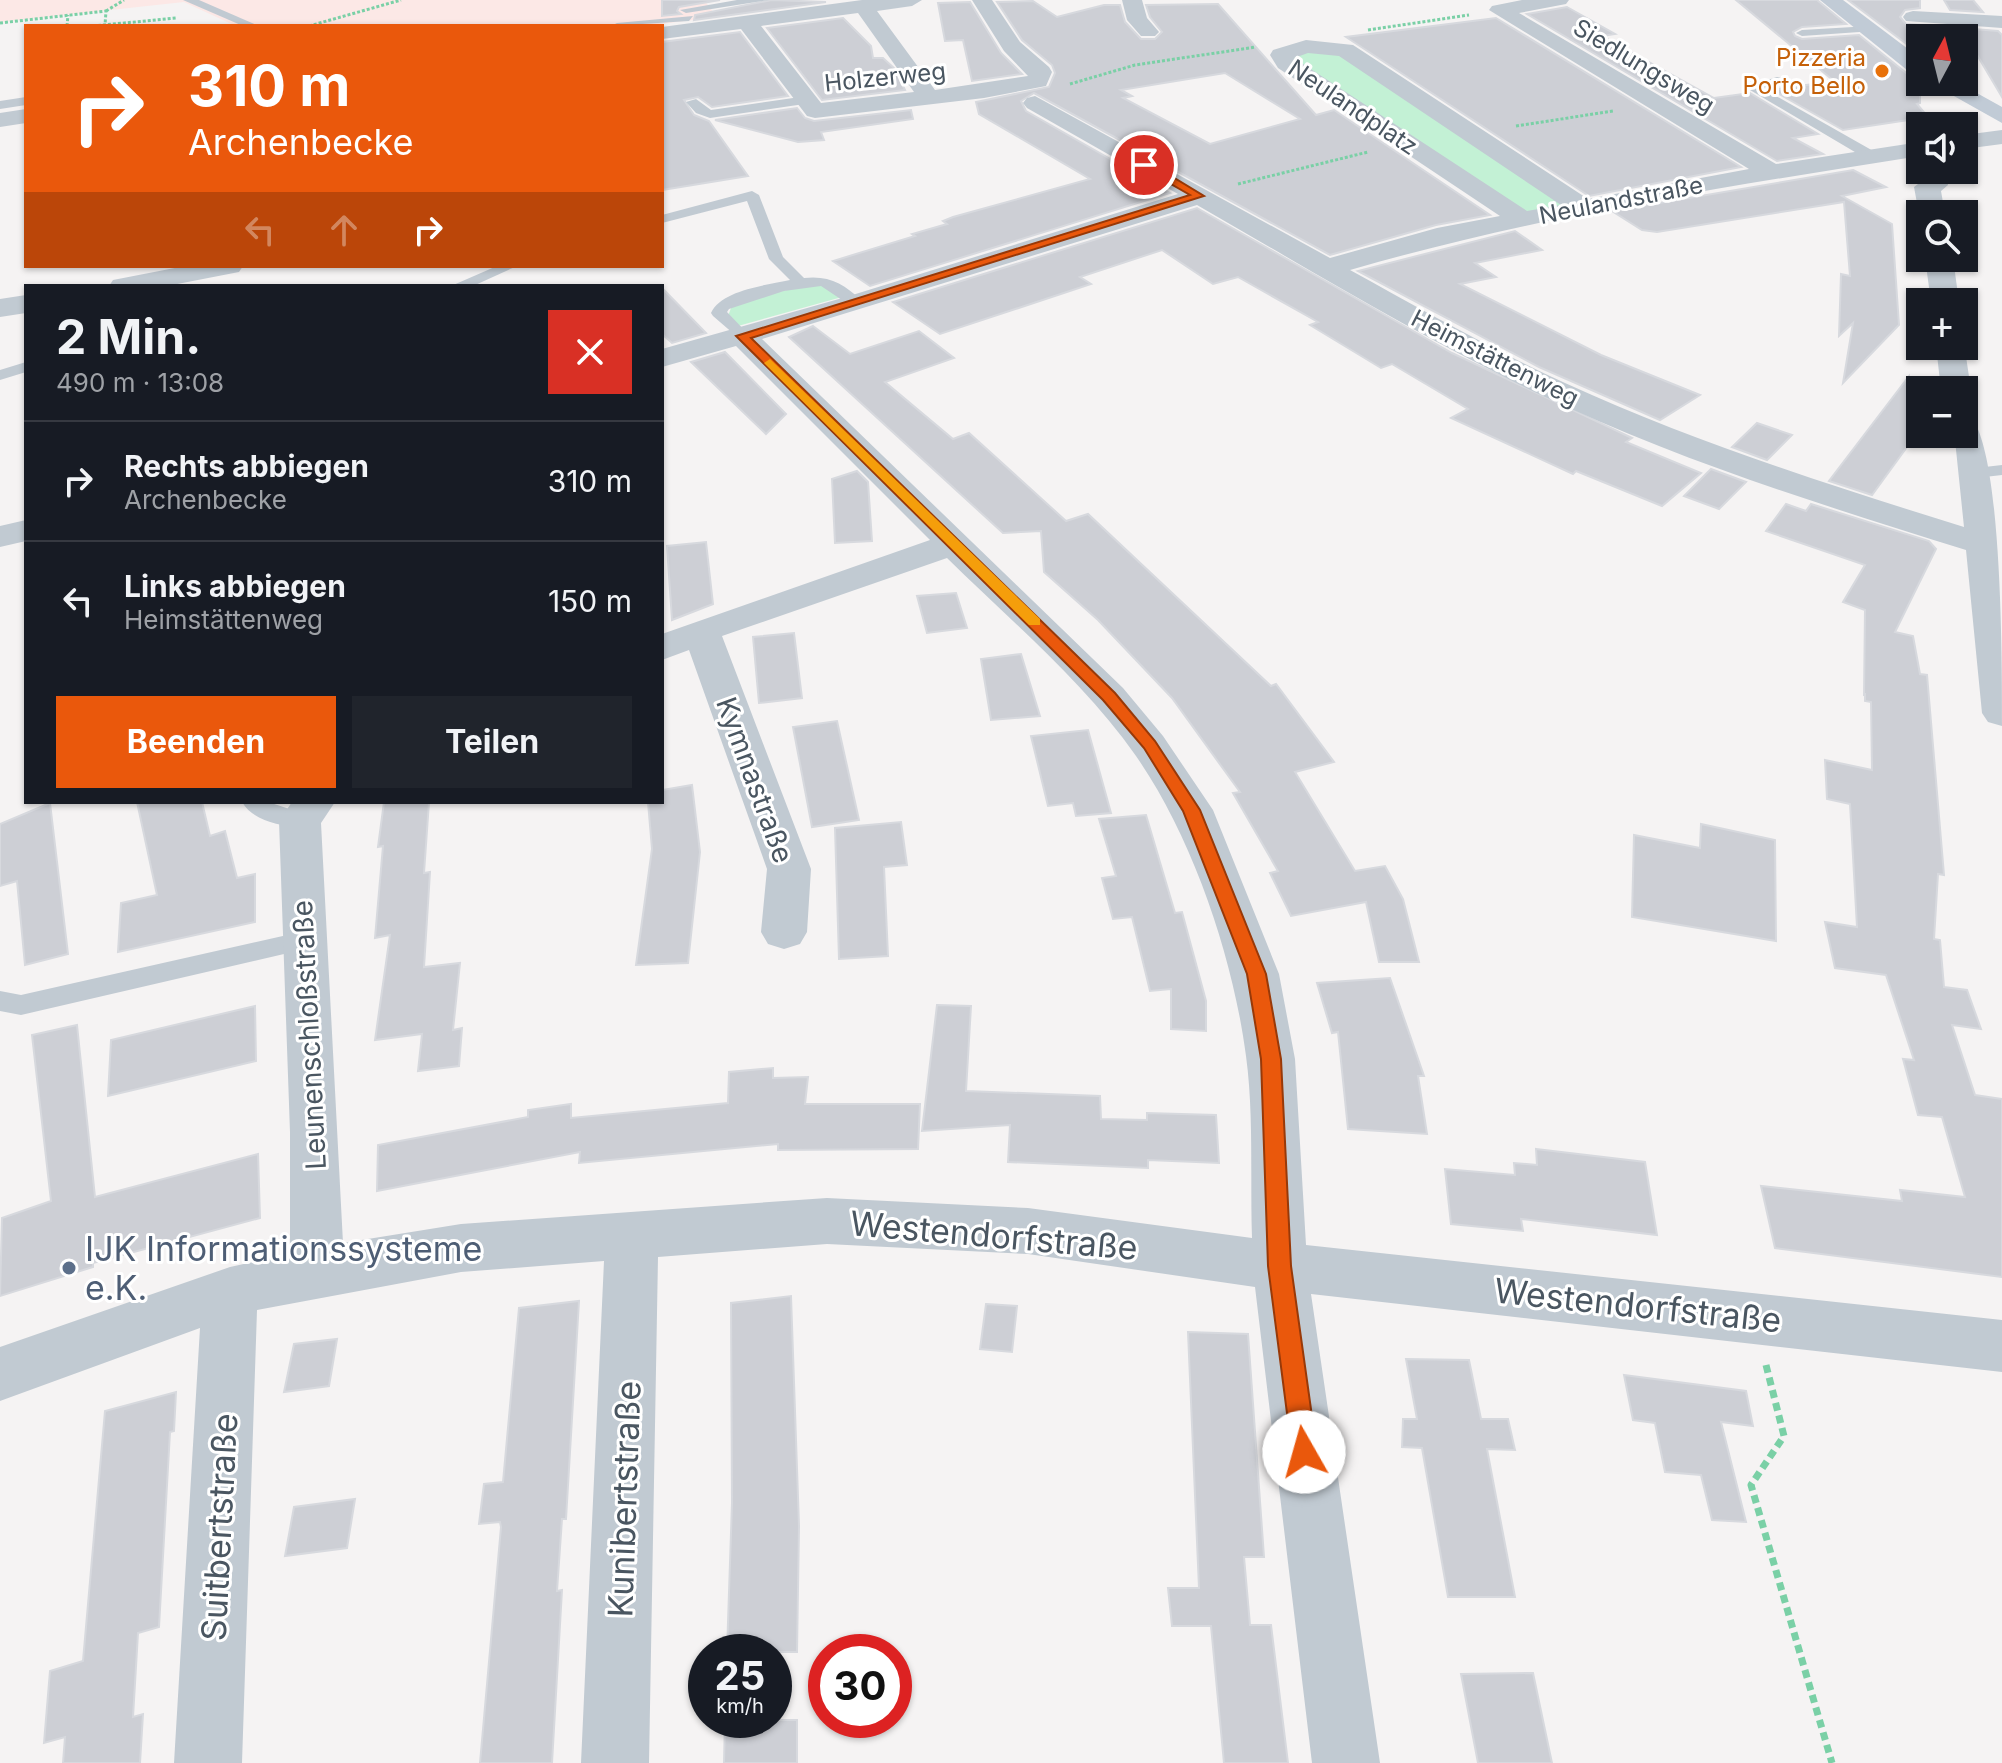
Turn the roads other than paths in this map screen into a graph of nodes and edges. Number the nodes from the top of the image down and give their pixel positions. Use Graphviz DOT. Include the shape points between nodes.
graph roads {
  1 [pos="189,0"];
  2 [pos="763,0"];
  3 [pos="912,0"];
  4 [pos="982,0"];
  5 [pos="1132,0"];
  6 [pos="1559,0"];
  7 [pos="1830,0"];
  8 [pos="863,6"];
  9 [pos="1850,7"];
  10 [pos="689,14"];
  11 [pos="1913,17"];
  12 [pos="747,22"];
  13 [pos="2002,22"];
  14 [pos="248,24"];
  15 [pos="629,24"];
  16 [pos="1870,29"];
  17 [pos="664,32"];
  18 [pos="1148,32"];
  19 [pos="1802,33"];
  20 [pos="1906,58"];
  21 [pos="1777,81"];
  22 [pos="1030,94"];
  23 [pos="1966,96"];
  24 [pos="929,98"];
  25 [pos="807,100"];
  26 [pos="24,101"];
  27 [pos="692,102"];
  28 [pos="0,105"];
  29 [pos="24,116"];
  30 [pos="2002,116"];
  31 [pos="0,120"];
  32 [pos="2002,137"];
  33 [pos="1978,140"];
  34 [pos="1906,151"];
  35 [pos="1870,155"];
  36 [pos="1772,172"];
  37 [pos="1935,184"];
  38 [pos="1199,196"];
  39 [pos="1929,200"];
  40 [pos="1583,208"];
  41 [pos="664,218"];
  42 [pos="1522,219"];
  43 [pos="218,268"];
  44 [pos="505,268"];
  45 [pos="1326,268"];
  46 [pos="801,283"];
  47 [pos="134,284"];
  48 [pos="464,284"];
  49 [pos="856,303"];
  50 [pos="24,304"];
  51 [pos="0,308"];
  52 [pos="742,336"];
  53 [pos="664,357"];
  54 [pos="24,368"];
  55 [pos="0,375"];
  56 [pos="1976,448"];
  57 [pos="1989,471"];
  58 [pos="24,531"];
  59 [pos="0,537"];
  60 [pos="956,543"];
  61 [pos="1985,545"];
  62 [pos="701,631"];
  63 [pos="1999,645"];
  64 [pos="664,647"];
  65 [pos="2002,713"];
  66 [pos="256,804"];
  67 [pos="307,812"];
  68 [pos="784,932"];
  69 [pos="305,940"];
  70 [pos="0,1001"];
  71 [pos="632,1234"];
  72 [pos="1280,1266"];
  73 [pos="317,1272"];
  74 [pos="230,1292"];
  75 [pos="2002,1346"];
  76 [pos="0,1374"];
  77 [pos="208,1763"];
  78 [pos="615,1763"];
  79 [pos="1346,1763"];
  1 -- 14 [label="lane"];
  2 -- 10 [label="lane"];
  3 -- 8 [label="street"];
  4 -- 22 [label="street" via="1012,46 1041,72"];
  5 -- 18 [label="street" via="1137,20"];
  6 -- 36 [label="street, Siedlungsweg" via="1499,10"];
  7 -- 9 [label="main road"];
  8 -- 12 [label="street"];
  8 -- 24 [label="street"];
  9 -- 16 [label="main road"];
  10 -- 12 [label="street"];
  10 -- 15 [label="lane"];
  10 -- 17 [label="street"];
  11 -- 13 [label="street"];
  12 -- 25 [label="street, Holzerweg"];
  16 -- 19 [label="lane"];
  16 -- 20 [label="main road"];
  21 -- 35 [label="lane" via="1751,87"];
  22 -- 24 [label="street, Holzerweg"];
  22 -- 38 [label="street, Heimstättenweg"];
  23 -- 30 [label="main road"];
  24 -- 25 [label="street, Holzerweg" via="815,111"];
  25 -- 27 [label="lane" via="710,114"];
  26 -- 28 [label="lane"];
  29 -- 31 [label="street"];
  32 -- 33 [label="street"];
  34 -- 35 [label="street, Neulandstraße"];
  35 -- 36 [label="street, Neulandstraße"];
  36 -- 40 [label="street, Neulandstraße"];
  37 -- 39 [label="street" via="1927,187"];
  38 -- 45 [label="street, Heimstättenweg"];
  38 -- 49 [label="street"];
  40 -- 42 [label="street, Neulandstraße"];
  40 -- 42 [label="street, Neulandplatz" via="1345,50 1306,46 1281,55"];
  41 -- 46 [label="lane" via="752,195 776,259"];
  42 -- 45 [label="street, Neulandstraße" via="1437,236"];
  43 -- 47 [label="street"];
  44 -- 48 [label="lane"];
  45 -- 61 [label="street, Heimstättenweg" via="1462,344 1647,430 1828,496"];
  46 -- 49 [label="lane" via="831,283"];
  46 -- 52 [label="lane" via="722,306 719,313"];
  49 -- 52 [label="street"];
  50 -- 51 [label="street"];
  52 -- 53 [label="street"];
  52 -- 60 [label="street"];
  54 -- 55 [label="lane"];
  56 -- 57 [label="street"];
  57 -- 61 [label="street"];
  58 -- 59 [label="street"];
  60 -- 62 [label="street"];
  60 -- 72 [label="street" via="1109,697 1192,810 1256,974 1271,1059"];
  61 -- 63 [label="street"];
  62 -- 64 [label="street"];
  62 -- 68 [label="street, Kymnastraße" via="789,869"];
  63 -- 65 [label="street"];
  66 -- 67 [label="lane" via="267,813"];
  67 -- 69 [label="street, Leunenschloßstraße"];
  69 -- 70 [label="lane" via="21,1005"];
  69 -- 73 [label="street, Leunenschloßstraße"];
  71 -- 72 [label="street, Westendorfstraße" via="843,1222 1028,1231"];
  71 -- 73 [label="street, Westendorfstraße" via="461,1248"];
  71 -- 78 [label="street, Kunibertstraße"];
  72 -- 75 [label="street, Westendorfstraße"];
  72 -- 79 [label="street"];
  73 -- 74 [label="street, Westendorfstraße"];
  74 -- 76 [label="street, Westendorfstraße"];
  74 -- 77 [label="street, Suitbertstraße"];
}
